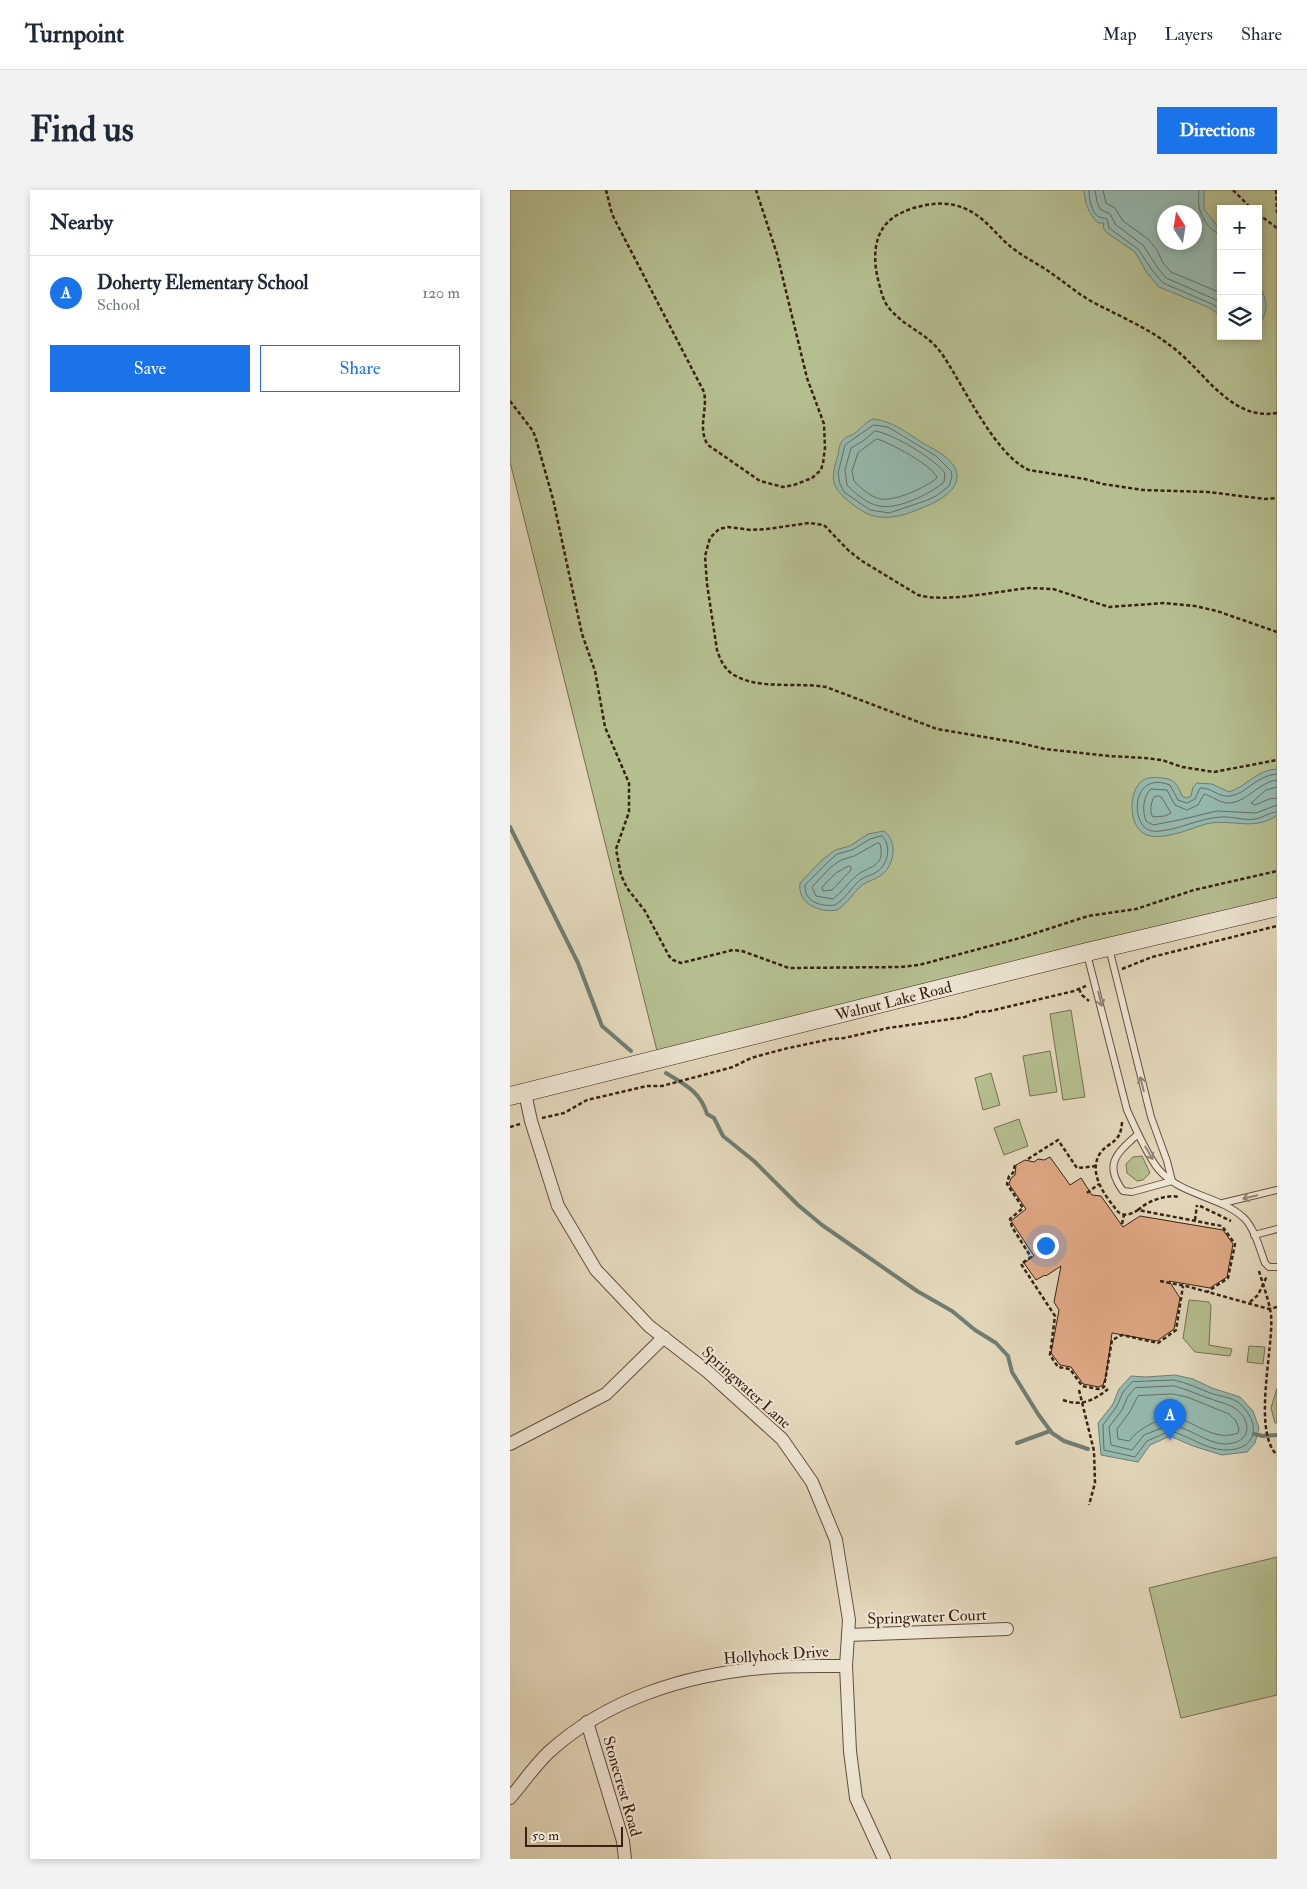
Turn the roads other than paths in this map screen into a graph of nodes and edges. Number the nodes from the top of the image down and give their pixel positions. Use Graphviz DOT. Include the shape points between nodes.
graph roads {
  1 [pos="1277,907"];
  2 [pos="1109,947"];
  3 [pos="1087,952"];
  4 [pos="517,1094"];
  5 [pos="1138,1134"];
  6 [pos="1172,1181"];
  7 [pos="1277,1190"];
  8 [pos="1223,1203"];
  9 [pos="1277,1229"];
  10 [pos="1254,1235"];
  11 [pos="1274,1267"];
  12 [pos="664,1337"];
  13 [pos="510,1444"];
  14 [pos="1007,1629"];
  15 [pos="848,1635"];
  16 [pos="846,1666"];
  17 [pos="587,1722"];
  18 [pos="510,1798"];
  19 [pos="625,1859"];
  20 [pos="884,1859"];
  1 -- 2 [label="street, Walnut Lake Road"];
  2 -- 3 [label="street, Walnut Lake Road"];
  6 -- 2 [label="lane, one-way" via="1151,1117"];
  3 -- 4 [label="street, Walnut Lake Road"];
  3 -- 5 [label="lane, one-way" via="1128,1110"];
  4 -- 12 [label="street, Springwater Lane" via="532,1121 558,1206 596,1270 649,1326"];
  5 -- 6 [label="lane, one-way" via="1160,1171"];
  5 -- 6 [label="lane" via="1120,1149 1116,1158 1113,1176 1118,1183 1124,1191 1132,1192"];
  6 -- 8 [label="lane" via="1204,1198"];
  7 -- 8 [label="lane, one-way"];
  8 -- 10 [label="lane" via="1245,1219"];
  9 -- 10 [label="lane"];
  10 -- 11 [label="lane" via="1265,1264"];
  12 -- 13 [label="street" via="606,1394"];
  12 -- 15 [label="street, Springwater Lane" via="782,1438 812,1482 836,1540 849,1620"];
  14 -- 15 [label="street, Springwater Court"];
  15 -- 16 [label="street, Springwater Lane"];
  16 -- 17 [label="street, Hollyhock Drive" via="763,1667 710,1675 619,1704"];
  16 -- 20 [label="street, Springwater Lane" via="856,1798"];
  17 -- 18 [label="street, Hollyhock Drive" via="549,1752"];
  17 -- 19 [label="street, Stonecrest Road" via="623,1841"];
}
